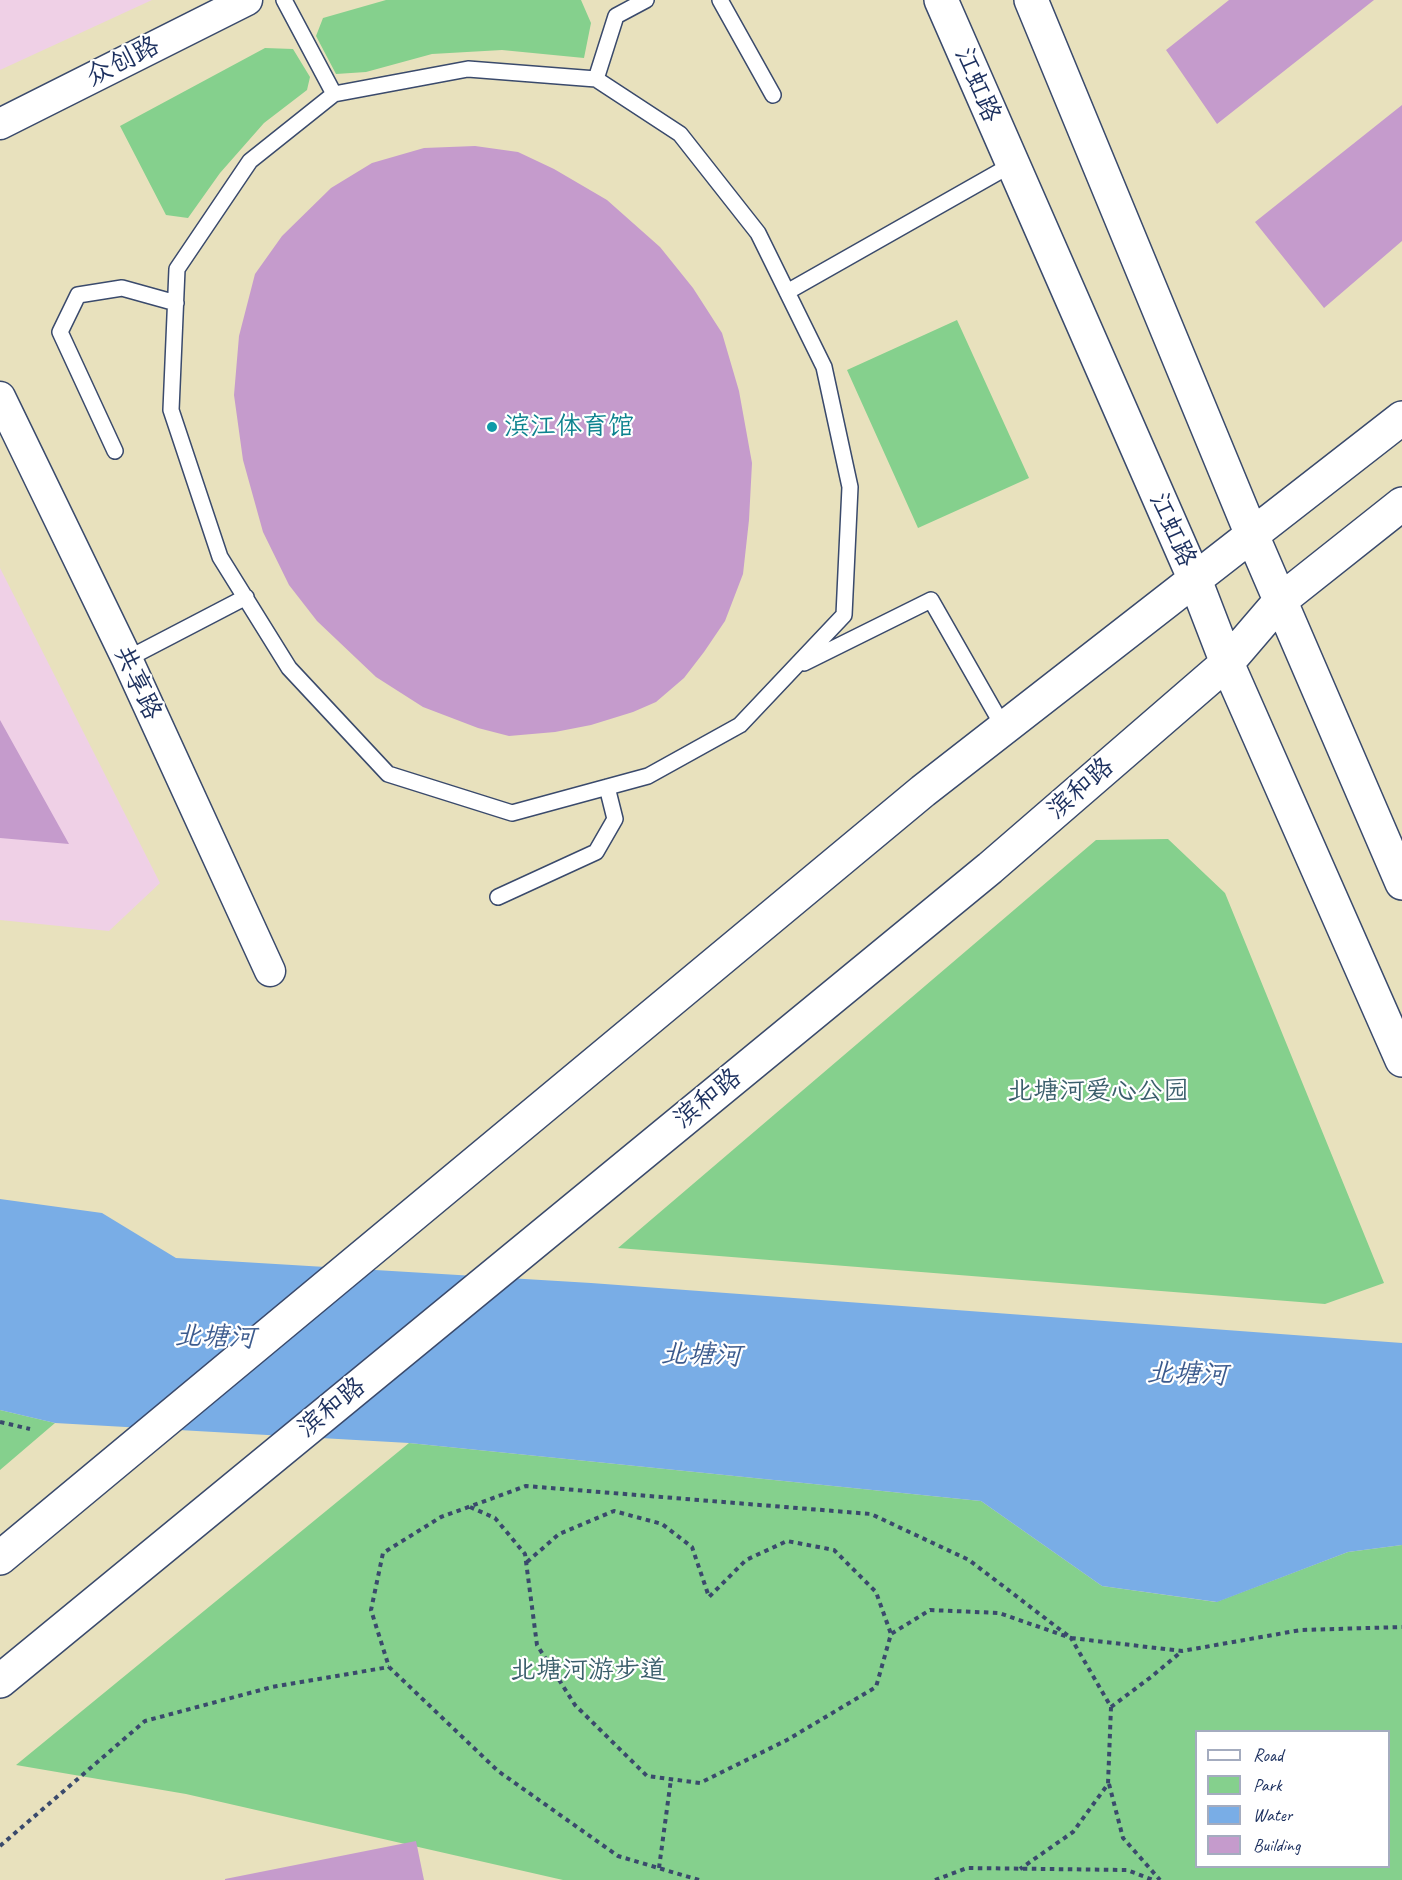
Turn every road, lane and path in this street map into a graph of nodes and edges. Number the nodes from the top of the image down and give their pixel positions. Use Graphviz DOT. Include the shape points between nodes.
graph roads {
  1 [pos="246,0"];
  2 [pos="284,0"];
  3 [pos="646,0"];
  4 [pos="720,0"];
  5 [pos="940,0"];
  6 [pos="1031,0"];
  7 [pos="596,80"];
  8 [pos="334,94"];
  9 [pos="773,95"];
  10 [pos="0,124"];
  11 [pos="1011,165"];
  12 [pos="787,292"];
  13 [pos="176,303"];
  14 [pos="0,397"];
  15 [pos="1402,418"];
  16 [pos="115,451"];
  17 [pos="1402,504"];
  18 [pos="1252,535"];
  19 [pos="1195,580"];
  20 [pos="246,597"];
  21 [pos="1281,600"];
  22 [pos="127,659"];
  23 [pos="1227,663"];
  24 [pos="794,668"];
  25 [pos="1004,728"];
  26 [pos="607,787"];
  27 [pos="1402,883"];
  28 [pos="498,897"];
  29 [pos="270,971"];
  30 [pos="1402,1060"];
  31 [pos="0,1422"];
  32 [pos="30,1429"];
  33 [pos="469,1506"];
  34 [pos="0,1558"];
  35 [pos="526,1562"];
  36 [pos="1402,1627"];
  37 [pos="891,1634"];
  38 [pos="1071,1638"];
  39 [pos="1182,1651"];
  40 [pos="389,1667"];
  41 [pos="0,1680"];
  42 [pos="1111,1707"];
  43 [pos="671,1779"];
  44 [pos="1108,1784"];
  45 [pos="0,1846"];
  46 [pos="659,1868"];
  47 [pos="1020,1869"];
  48 [pos="699,1880"];
  49 [pos="935,1880"];
  50 [pos="1153,1880"];
  51 [pos="1160,1880"];
  1 -- 10 [label="street, 众创路"];
  2 -- 8 [label="lane"];
  3 -- 7 [label="lane" via="616,16"];
  4 -- 9 [label="lane"];
  5 -- 11 [label="main road, 江虹路"];
  6 -- 18 [label="main road"];
  7 -- 8 [label="lane" via="468,69"];
  7 -- 12 [label="lane" via="680,134 758,233"];
  8 -- 13 [label="lane" via="250,161 177,269"];
  11 -- 12 [label="lane"];
  11 -- 19 [label="main road, 江虹路"];
  12 -- 24 [label="lane" via="824,368 850,487 844,615"];
  13 -- 16 [label="lane" via="122,288 78,295 60,332"];
  13 -- 20 [label="lane" via="171,410 220,557"];
  14 -- 22 [label="street, 共享路"];
  15 -- 18 [label="main road"];
  17 -- 21 [label="main road, 滨和路"];
  18 -- 19 [label="main road"];
  18 -- 21 [label="main road"];
  19 -- 23 [label="main road, 江虹路"];
  19 -- 25 [label="main road"];
  20 -- 22 [label="lane"];
  20 -- 26 [label="lane" via="289,668 388,774 512,813"];
  21 -- 23 [label="main road, 滨和路"];
  21 -- 27 [label="main road"];
  22 -- 29 [label="street, 共享路"];
  23 -- 30 [label="main road, 江虹路"];
  23 -- 41 [label="main road, 滨和路" via="990,868"];
  24 -- 25 [label="lane" via="931,600"];
  24 -- 26 [label="lane" via="740,725 648,776"];
  25 -- 34 [label="main road" via="923,791"];
  26 -- 28 [label="lane" via="615,819 596,852"];
  31 -- 32 [label="path"];
  33 -- 35 [label="path" via="495,1518 525,1554"];
  33 -- 38 [label="path" via="526,1486 871,1514 969,1560"];
  33 -- 40 [label="path" via="441,1517 383,1553 371,1610"];
  35 -- 37 [label="path" via="559,1534 614,1511 662,1524 692,1547 709,1597 746,1560 787,1541 834,1550 876,1592"];
  35 -- 43 [label="path" via="537,1645 575,1705 647,1776"];
  36 -- 39 [label="path" via="1301,1630"];
  37 -- 38 [label="path" via="930,1610 999,1613"];
  37 -- 43 [label="path" via="876,1687 787,1740 700,1783"];
  38 -- 39 [label="path"];
  38 -- 42 [label="path"];
  39 -- 42 [label="path"];
  40 -- 45 [label="path" via="272,1687 145,1720"];
  40 -- 46 [label="path" via="498,1771 618,1856"];
  42 -- 44 [label="path"];
  43 -- 46 [label="path"];
  44 -- 47 [label="path" via="1073,1832"];
  44 -- 51 [label="path" via="1123,1838"];
  46 -- 48 [label="path"];
  47 -- 49 [label="path" via="967,1868"];
  47 -- 50 [label="path" via="1127,1870"];
}
